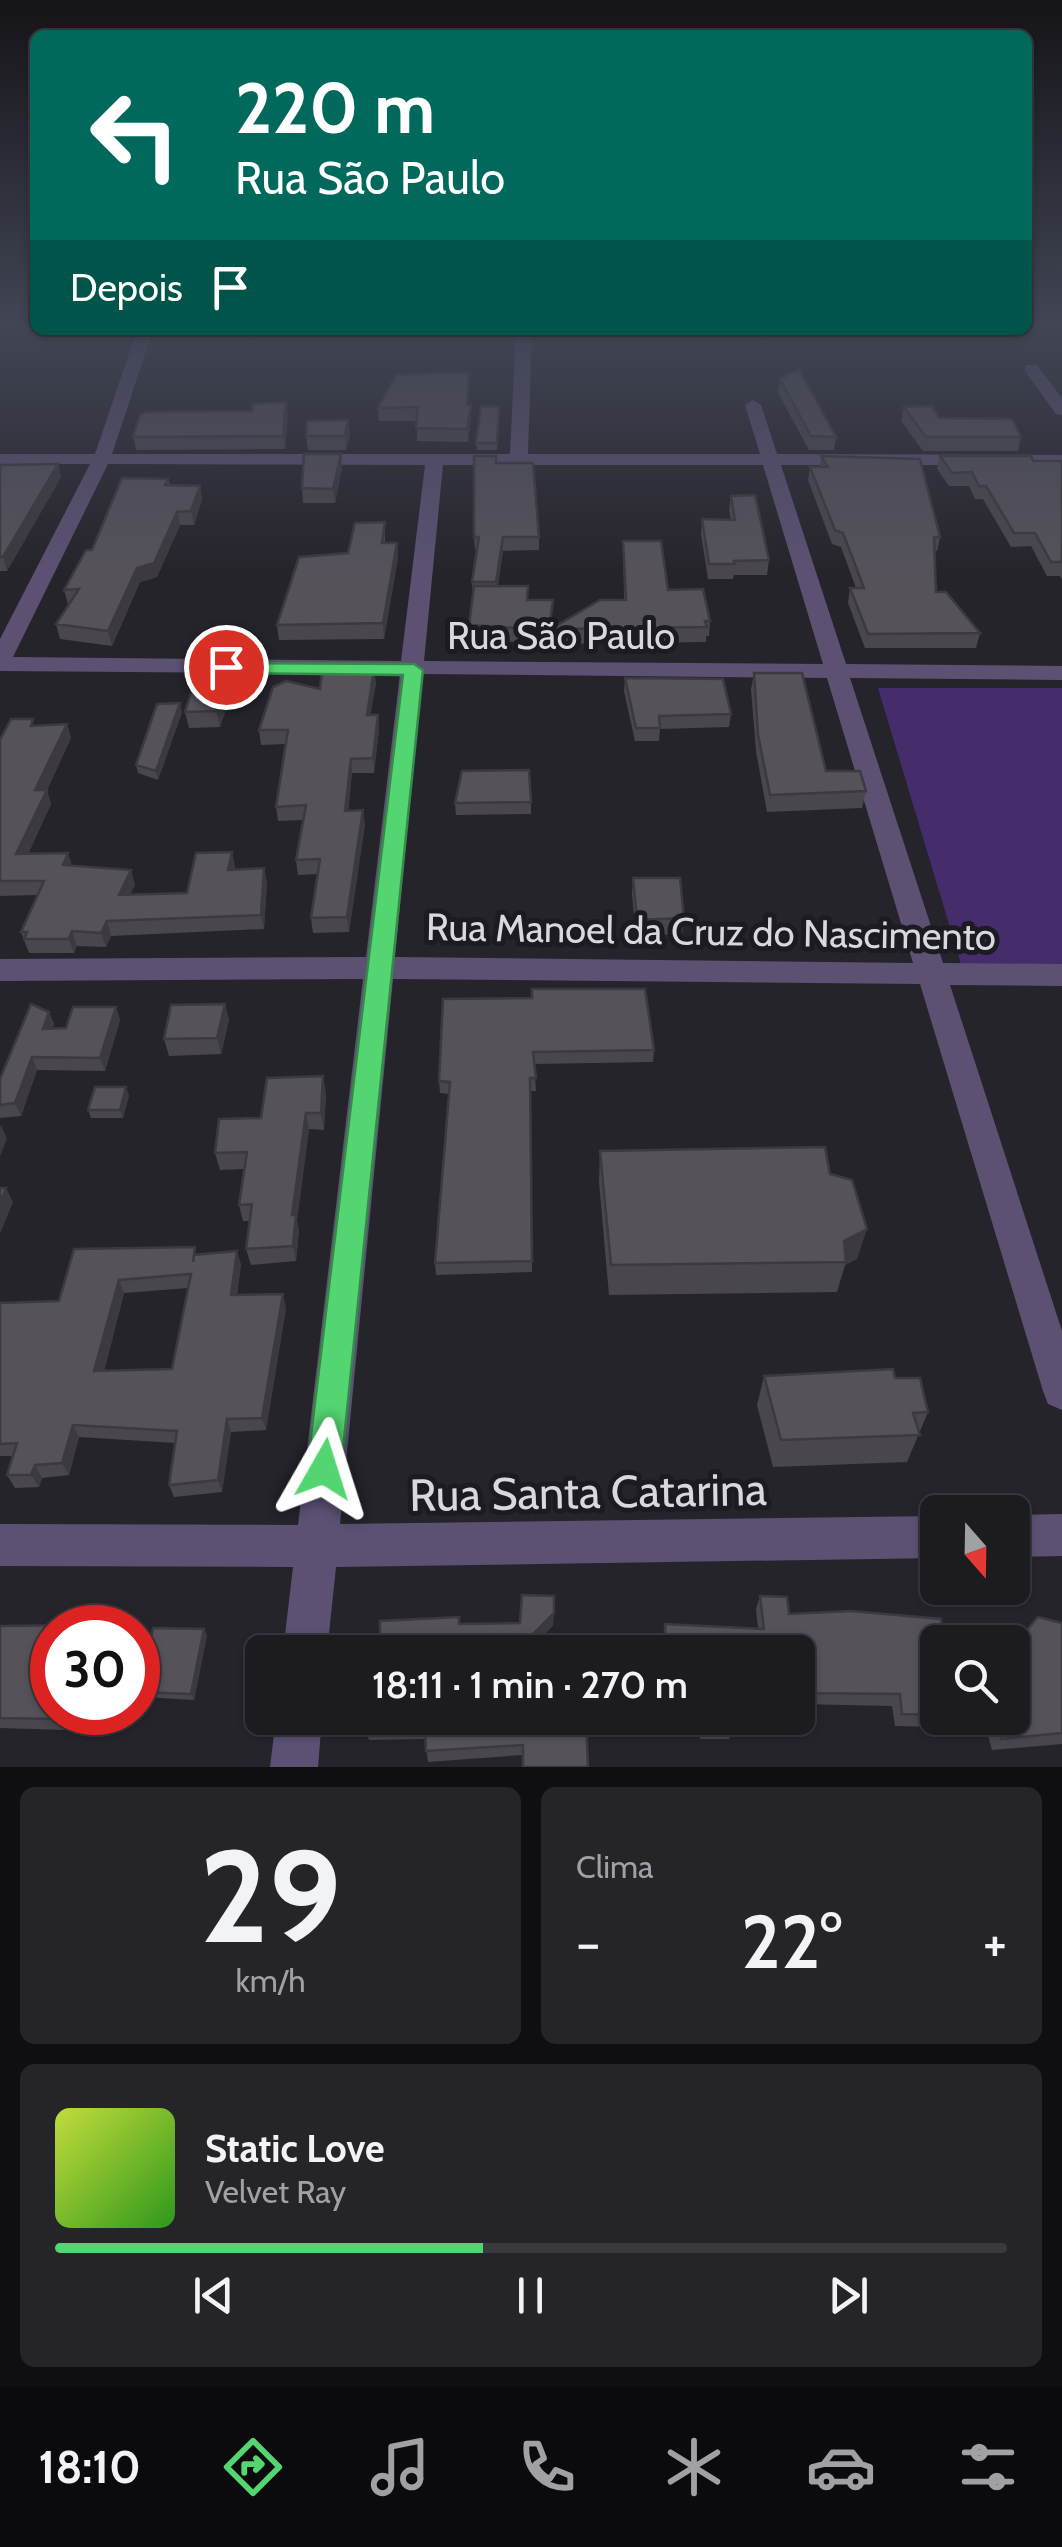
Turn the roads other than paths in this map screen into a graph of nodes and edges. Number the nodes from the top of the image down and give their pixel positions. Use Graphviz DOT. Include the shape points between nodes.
graph roads {
  1 [pos="120,405"];
  2 [pos="521,405"];
  3 [pos="753,405"];
  4 [pos="102,458"];
  5 [pos="0,459"];
  6 [pos="768,460"];
  7 [pos="1062,460"];
  8 [pos="434,461"];
  9 [pos="518,461"];
  10 [pos="0,662"];
  11 [pos="414,670"];
  12 [pos="836,672"];
  13 [pos="1062,673"];
  14 [pos="381,968"];
  15 [pos="0,970"];
  16 [pos="932,975"];
  17 [pos="1062,975"];
  18 [pos="1062,1391"];
  19 [pos="1062,1535"];
  20 [pos="1030,1536"];
  21 [pos="920,1537"];
  22 [pos="0,1545"];
  23 [pos="315,1546"];
  24 [pos="307,1635"];
  25 [pos="297,1735"];
  26 [pos="294,1767"];
  1 -- 4 [label="street"];
  2 -- 9 [label="street"];
  3 -- 6 [label="street"];
  4 -- 5 [label="street"];
  4 -- 8 [label="street"];
  4 -- 10 [label="street"];
  6 -- 7 [label="street"];
  6 -- 9 [label="street"];
  6 -- 12 [label="street"];
  8 -- 9 [label="street"];
  8 -- 11 [label="street"];
  10 -- 11 [label="street, Rua São Paulo"];
  11 -- 12 [label="street, Rua São Paulo"];
  11 -- 14 [label="street"];
  12 -- 13 [label="street, Rua São Paulo"];
  12 -- 16 [label="street"];
  14 -- 15 [label="street, Rua Manoel da Cruz do Nascimento"];
  14 -- 16 [label="street, Rua Manoel da Cruz do Nascimento"];
  14 -- 23 [label="street"];
  16 -- 17 [label="street, Rua Manoel da Cruz do Nascimento"];
  16 -- 18 [label="street"];
  19 -- 20 [label="street"];
  21 -- 23 [label="street, Rua Santa Catarina"];
  22 -- 23 [label="street, Rua Santa Catarina"];
  23 -- 24 [label="street"];
  25 -- 26 [label="street"];
}
